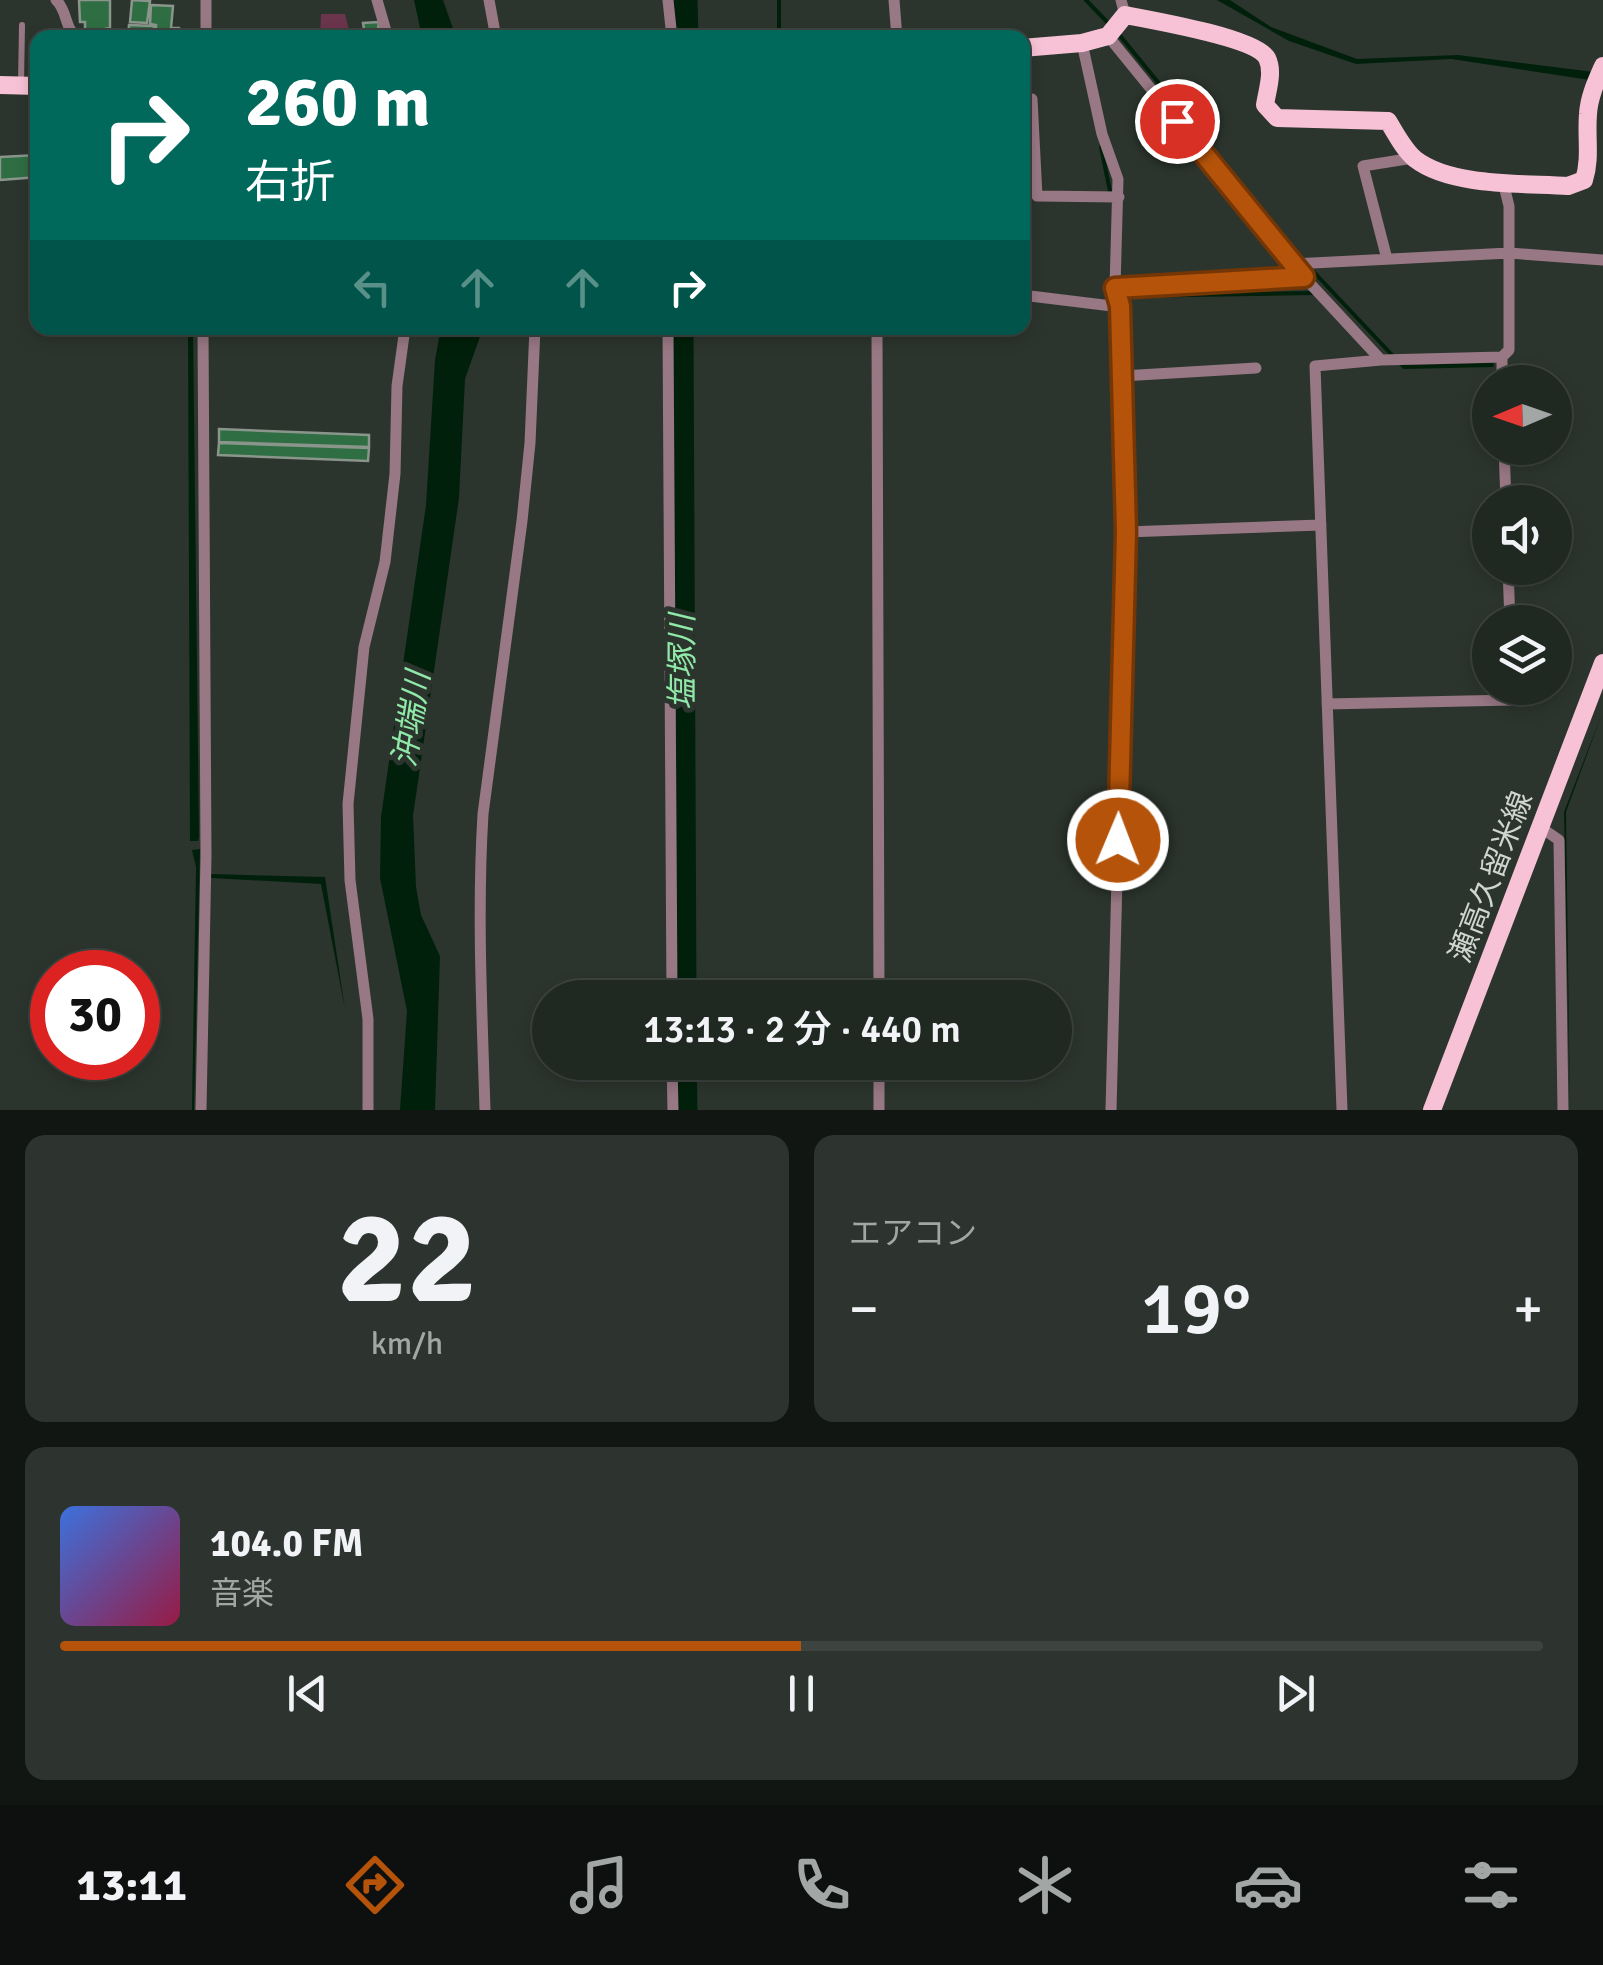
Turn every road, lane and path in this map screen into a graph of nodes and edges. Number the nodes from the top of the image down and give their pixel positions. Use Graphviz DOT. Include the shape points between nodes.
graph roads {
  1 [pos="56,0"];
  2 [pos="206,0"];
  3 [pos="377,0"];
  4 [pos="489,0"];
  5 [pos="668,0"];
  6 [pos="894,0"];
  7 [pos="1116,21"];
  8 [pos="22,24"];
  9 [pos="70,30"];
  10 [pos="206,30"];
  11 [pos="386,30"];
  12 [pos="495,30"];
  13 [pos="671,30"];
  14 [pos="896,30"];
  15 [pos="1082,43"];
  16 [pos="1030,47"];
  17 [pos="1603,66"];
  18 [pos="0,85"];
  19 [pos="29,86"];
  20 [pos="1032,98"];
  21 [pos="1413,158"];
  22 [pos="1502,182"];
  23 [pos="1119,197"];
  24 [pos="1509,254"];
  25 [pos="1387,259"];
  26 [pos="1603,260"];
  27 [pos="1293,264"];
  28 [pos="1304,277"];
  29 [pos="1115,288"];
  30 [pos="1030,297"];
  31 [pos="1120,306"];
  32 [pos="203,335"];
  33 [pos="403,335"];
  34 [pos="535,335"];
  35 [pos="668,335"];
  36 [pos="877,335"];
  37 [pos="1502,358"];
  38 [pos="1381,360"];
  39 [pos="1502,365"];
  40 [pos="1256,368"];
  41 [pos="1122,376"];
  42 [pos="1321,525"];
  43 [pos="1126,532"];
  44 [pos="1603,663"];
  45 [pos="1472,701"];
  46 [pos="1327,704"];
  47 [pos="1540,827"];
  48 [pos="672,980"];
  49 [pos="878,980"];
  50 [pos="672,1080"];
  51 [pos="879,1080"];
  52 [pos="201,1110"];
  53 [pos="368,1110"];
  54 [pos="485,1110"];
  55 [pos="672,1110"];
  56 [pos="879,1110"];
  57 [pos="1111,1110"];
  58 [pos="1342,1110"];
  59 [pos="1432,1110"];
  60 [pos="1563,1110"];
  1 -- 9 [label="street"];
  2 -- 10 [label="street"];
  3 -- 11 [label="street"];
  4 -- 12 [label="street"];
  5 -- 13 [label="street"];
  6 -- 14 [label="street"];
  7 -- 15 [label="main road"];
  7 -- 21 [label="main road" via="1237,40 1262,52 1270,70 1265,105 1277,118 1388,121"];
  7 -- 27 [label="street"];
  8 -- 19 [label="lane"];
  15 -- 16 [label="main road"];
  15 -- 23 [label="street"];
  17 -- 22 [label="main road" via="1592,90 1584,180 1568,186"];
  18 -- 19 [label="main road"];
  20 -- 23 [label="street" via="1037,196"];
  21 -- 22 [label="main road" via="1466,179"];
  21 -- 25 [label="street" via="1362,166"];
  22 -- 24 [label="street"];
  23 -- 29 [label="street"];
  24 -- 25 [label="street"];
  24 -- 26 [label="street"];
  24 -- 37 [label="street" via="1510,350"];
  25 -- 27 [label="street"];
  27 -- 28 [label="street"];
  28 -- 29 [label="street"];
  28 -- 38 [label="street"];
  29 -- 31 [label="street"];
  30 -- 31 [label="street"];
  31 -- 41 [label="street"];
  32 -- 52 [label="street"];
  33 -- 53 [label="street" via="386,562 364,647 348,804 350,880 368,1019"];
  34 -- 54 [label="street" via="530,443 483,814 478,920"];
  35 -- 48 [label="street"];
  36 -- 49 [label="street"];
  37 -- 38 [label="street"];
  37 -- 39 [label="street"];
  38 -- 42 [label="street" via="1315,366"];
  40 -- 41 [label="street"];
  41 -- 43 [label="street"];
  42 -- 43 [label="street"];
  42 -- 46 [label="street"];
  43 -- 57 [label="street"];
  44 -- 47 [label="main road, 瀬高久留米線"];
  45 -- 46 [label="street"];
  46 -- 58 [label="street"];
  47 -- 59 [label="main road, 瀬高久留米線"];
  47 -- 60 [label="street" via="1559,840"];
  50 -- 55 [label="street"];
  51 -- 56 [label="street"];
}
